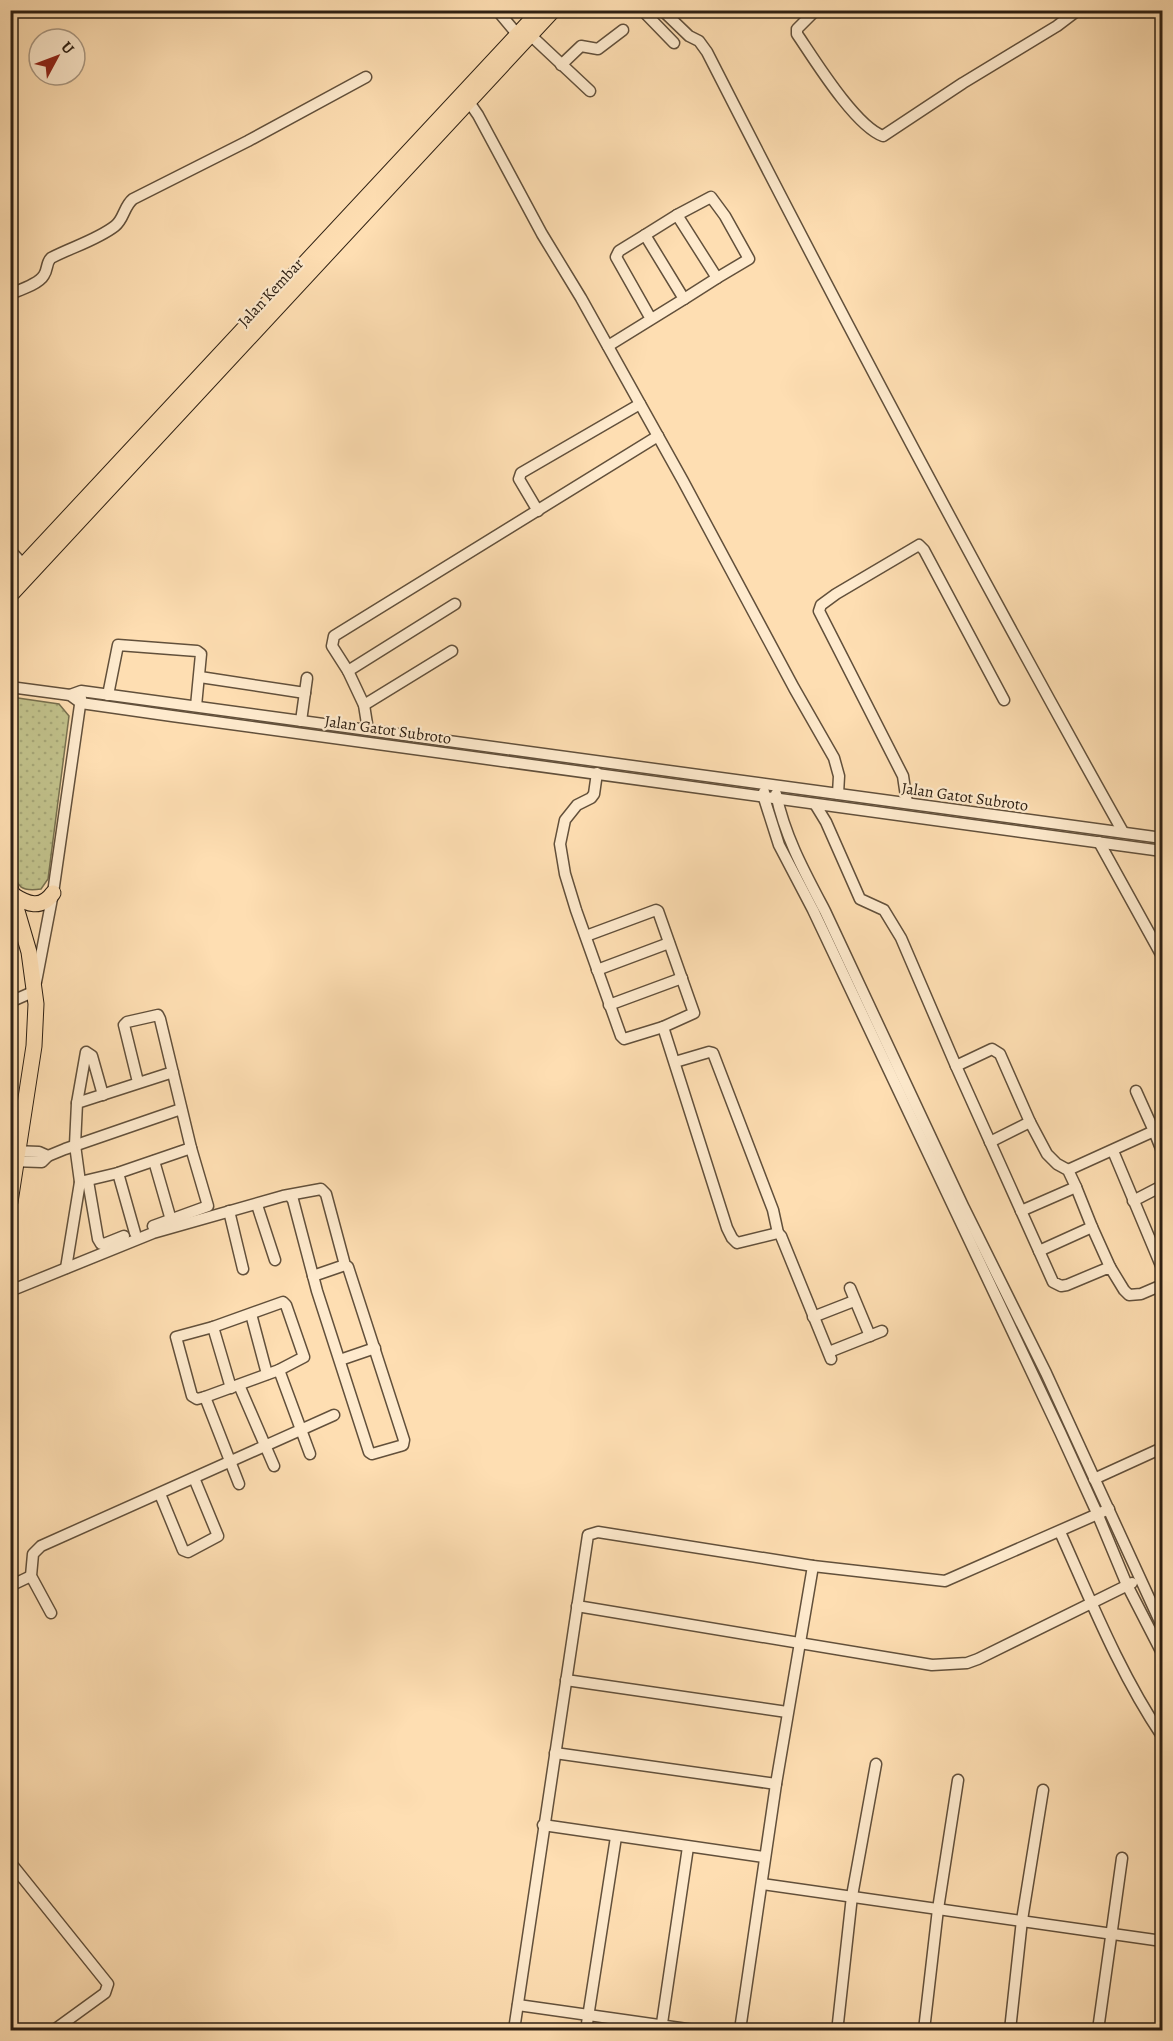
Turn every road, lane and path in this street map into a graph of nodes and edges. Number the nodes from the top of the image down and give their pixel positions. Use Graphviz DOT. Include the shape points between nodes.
graph roads {
  1 [pos="497,10"];
  2 [pos="540,10"];
  3 [pos="554,10"];
  4 [pos="642,10"];
  5 [pos="662,10"];
  6 [pos="816,10"];
  7 [pos="1078,10"];
  8 [pos="623,30"];
  9 [pos="529,39"];
  10 [pos="674,43"];
  11 [pos="561,65"];
  12 [pos="366,76"];
  13 [pos="590,91"];
  14 [pos="474,108"];
  15 [pos="676,215"];
  16 [pos="645,235"];
  17 [pos="717,278"];
  18 [pos="10,294"];
  19 [pos="684,299"];
  20 [pos="651,319"];
  21 [pos="608,346"];
  22 [pos="640,404"];
  23 [pos="658,436"];
  24 [pos="538,511"];
  25 [pos="11,550"];
  26 [pos="25,567"];
  27 [pos="10,579"];
  28 [pos="10,596"];
  29 [pos="455,604"];
  30 [pos="452,651"];
  31 [pos="348,671"];
  32 [pos="200,677"];
  33 [pos="307,678"];
  34 [pos="10,687"];
  35 [pos="76,693"];
  36 [pos="305,693"];
  37 [pos="108,694"];
  38 [pos="1004,700"];
  39 [pos="81,703"];
  40 [pos="173,703"];
  41 [pos="364,705"];
  42 [pos="196,706"];
  43 [pos="172,716"];
  44 [pos="301,721"];
  45 [pos="368,730"];
  46 [pos="447,741"];
  47 [pos="428,744"];
  48 [pos="446,753"];
  49 [pos="597,776"];
  50 [pos="769,784"];
  51 [pos="837,794"];
  52 [pos="764,798"];
  53 [pos="777,799"];
  54 [pos="907,803"];
  55 [pos="815,804"];
  56 [pos="1119,832"];
  57 [pos="1162,838"];
  58 [pos="1101,842"];
  59 [pos="1162,851"];
  60 [pos="12,891"];
  61 [pos="53,893"];
  62 [pos="586,936"];
  63 [pos="669,943"];
  64 [pos="1162,956"];
  65 [pos="597,970"];
  66 [pos="682,978"];
  67 [pos="35,990"];
  68 [pos="10,1002"];
  69 [pos="609,1005"];
  70 [pos="663,1027"];
  71 [pos="675,1062"];
  72 [pos="956,1066"];
  73 [pos="173,1072"];
  74 [pos="138,1082"];
  75 [pos="1136,1091"];
  76 [pos="103,1095"];
  77 [pos="76,1103"];
  78 [pos="181,1109"];
  79 [pos="1030,1122"];
  80 [pos="1154,1131"];
  81 [pos="990,1142"];
  82 [pos="75,1145"];
  83 [pos="191,1148"];
  84 [pos="1113,1151"];
  85 [pos="1162,1151"];
  86 [pos="14,1156"];
  87 [pos="154,1161"];
  88 [pos="1068,1170"];
  89 [pos="118,1173"];
  90 [pos="84,1181"];
  91 [pos="1162,1186"];
  92 [pos="1076,1187"];
  93 [pos="289,1195"];
  94 [pos="1133,1201"];
  95 [pos="10,1202"];
  96 [pos="257,1204"];
  97 [pos="229,1211"];
  98 [pos="1021,1211"];
  99 [pos="171,1220"];
  100 [pos="1092,1227"];
  101 [pos="135,1233"];
  102 [pos="778,1233"];
  103 [pos="1040,1251"];
  104 [pos="275,1260"];
  105 [pos="345,1264"];
  106 [pos="1110,1267"];
  107 [pos="66,1268"];
  108 [pos="1162,1268"];
  109 [pos="243,1269"];
  110 [pos="313,1276"];
  111 [pos="1162,1285"];
  112 [pos="849,1287"];
  113 [pos="10,1291"];
  114 [pos="854,1301"];
  115 [pos="251,1314"];
  116 [pos="813,1317"];
  117 [pos="213,1327"];
  118 [pos="882,1332"];
  119 [pos="870,1336"];
  120 [pos="375,1348"];
  121 [pos="340,1360"];
  122 [pos="279,1370"];
  123 [pos="267,1374"];
  124 [pos="235,1387"];
  125 [pos="205,1397"];
  126 [pos="334,1415"];
  127 [pos="300,1430"];
  128 [pos="1065,1430"];
  129 [pos="265,1446"];
  130 [pos="1162,1448"];
  131 [pos="310,1454"];
  132 [pos="230,1461"];
  133 [pos="274,1466"];
  134 [pos="194,1478"];
  135 [pos="1094,1479"];
  136 [pos="240,1484"];
  137 [pos="160,1494"];
  138 [pos="1109,1509"];
  139 [pos="1097,1513"];
  140 [pos="1060,1532"];
  141 [pos="813,1566"];
  142 [pos="31,1576"];
  143 [pos="1141,1578"];
  144 [pos="1127,1585"];
  145 [pos="10,1586"];
  146 [pos="1092,1601"];
  147 [pos="577,1606"];
  148 [pos="51,1613"];
  149 [pos="1162,1626"];
  150 [pos="800,1642"];
  151 [pos="1162,1653"];
  152 [pos="566,1680"];
  153 [pos="787,1712"];
  154 [pos="1162,1736"];
  155 [pos="555,1753"];
  156 [pos="876,1764"];
  157 [pos="958,1780"];
  158 [pos="776,1784"];
  159 [pos="1043,1790"];
  160 [pos="543,1825"];
  161 [pos="616,1837"];
  162 [pos="688,1847"];
  163 [pos="764,1857"];
  164 [pos="1122,1858"];
  165 [pos="10,1862"];
  166 [pos="762,1884"];
  167 [pos="852,1896"];
  168 [pos="938,1909"];
  169 [pos="1022,1920"];
  170 [pos="1111,1934"];
  171 [pos="1162,1941"];
  172 [pos="518,2005"];
  173 [pos="589,2015"];
  174 [pos="838,2023"];
  175 [pos="69,2026"];
  176 [pos="661,2028"];
  177 [pos="54,2031"];
  178 [pos="514,2031"];
  179 [pos="586,2031"];
  180 [pos="694,2031"];
  181 [pos="740,2031"];
  182 [pos="924,2031"];
  183 [pos="1010,2031"];
  184 [pos="1098,2031"];
  1 -- 9 [label="street"];
  2 -- 9 [label="main road, Jalan Kembar"];
  3 -- 9 [label="main road, Jalan Kembar"];
  4 -- 10 [label="street"];
  5 -- 56 [label="street" via="704,46 810,254"];
  6 -- 7 [label="street" via="797,28 797,34 839,95 883,136"];
  8 -- 11 [label="street" via="598,49 581,46"];
  9 -- 11 [label="street"];
  9 -- 14 [label="main road, Jalan Kembar"];
  9 -- 26 [label="main road, Jalan Kembar"];
  11 -- 13 [label="street"];
  12 -- 18 [label="street" via="130,201 114,227 51,258 45,275"];
  14 -- 21 [label="street"];
  14 -- 26 [label="main road, Jalan Kembar"];
  15 -- 16 [label="street"];
  15 -- 17 [label="street"];
  15 -- 17 [label="street" via="711,197 725,216 749,259"];
  16 -- 19 [label="street"];
  16 -- 20 [label="street" via="619,250 616,257"];
  17 -- 19 [label="street"];
  19 -- 20 [label="street"];
  20 -- 21 [label="street"];
  21 -- 22 [label="street"];
  22 -- 23 [label="street"];
  22 -- 24 [label="street" via="521,473 519,479"];
  23 -- 24 [label="street"];
  23 -- 51 [label="street" via="834,758 839,776"];
  24 -- 31 [label="street" via="334,636 332,646"];
  25 -- 26 [label="street"];
  26 -- 27 [label="main road, Jalan Kembar"];
  26 -- 28 [label="main road, Jalan Kembar"];
  29 -- 31 [label="street"];
  30 -- 41 [label="street"];
  31 -- 41 [label="street"];
  32 -- 36 [label="street"];
  32 -- 37 [label="street" via="201,654 197,651 118,645"];
  32 -- 42 [label="street"];
  33 -- 36 [label="street"];
  34 -- 35 [label="street, Jalan Gatot Subroto"];
  35 -- 37 [label="street, Jalan Gatot Subroto"];
  35 -- 39 [label="street"];
  36 -- 44 [label="street"];
  37 -- 40 [label="street, Jalan Gatot Subroto"];
  38 -- 54 [label="street" via="919,545 821,605 819,611 832,640 903,776"];
  39 -- 43 [label="street, Jalan Gatot Subroto"];
  39 -- 61 [label="street"];
  40 -- 42 [label="street, Jalan Gatot Subroto"];
  40 -- 43 [label="street"];
  41 -- 45 [label="street"];
  42 -- 44 [label="street, Jalan Gatot Subroto"];
  43 -- 47 [label="street, Jalan Gatot Subroto"];
  44 -- 45 [label="street, Jalan Gatot Subroto"];
  45 -- 47 [label="street, Jalan Gatot Subroto"];
  46 -- 47 [label="street, Jalan Gatot Subroto"];
  46 -- 48 [label="street"];
  46 -- 50 [label="street, Jalan Gatot Subroto"];
  47 -- 48 [label="street, Jalan Gatot Subroto"];
  48 -- 49 [label="street, Jalan Gatot Subroto"];
  49 -- 52 [label="street, Jalan Gatot Subroto"];
  49 -- 62 [label="street" via="594,794 571,810 565,820 560,844 565,874"];
  50 -- 51 [label="street, Jalan Gatot Subroto"];
  50 -- 52 [label="street"];
  50 -- 53 [label="street"];
  51 -- 54 [label="street, Jalan Gatot Subroto"];
  52 -- 53 [label="street, Jalan Gatot Subroto"];
  52 -- 128 [label="street" via="779,845"];
  53 -- 55 [label="street, Jalan Gatot Subroto"];
  53 -- 128 [label="street" via="803,870 1046,1373"];
  54 -- 56 [label="street, Jalan Gatot Subroto"];
  55 -- 58 [label="street, Jalan Gatot Subroto"];
  55 -- 72 [label="street" via="860,899 884,910 901,938"];
  56 -- 57 [label="street, Jalan Gatot Subroto"];
  58 -- 59 [label="street, Jalan Gatot Subroto"];
  58 -- 64 [label="street"];
  60 -- 61 [label="highway" via="26,904 45,901"];
  60 -- 67 [label="highway"];
  61 -- 67 [label="street"];
  62 -- 63 [label="street" via="656,910"];
  62 -- 65 [label="street"];
  63 -- 65 [label="street"];
  63 -- 66 [label="street"];
  65 -- 69 [label="street"];
  66 -- 69 [label="street"];
  66 -- 70 [label="street" via="694,1013"];
  67 -- 68 [label="street"];
  67 -- 86 [label="highway" via="34,1047"];
  69 -- 70 [label="street" via="622,1038"];
  70 -- 71 [label="street"];
  71 -- 102 [label="street" via="713,1053 773,1210"];
  71 -- 102 [label="street" via="732,1238 743,1243"];
  72 -- 79 [label="street" via="992,1049 1000,1054"];
  72 -- 81 [label="street"];
  73 -- 74 [label="street"];
  73 -- 74 [label="street" via="159,1017 127,1022 124,1028"];
  73 -- 78 [label="street"];
  74 -- 76 [label="street"];
  75 -- 80 [label="street"];
  76 -- 77 [label="street"];
  76 -- 77 [label="street" via="92,1056 86,1052"];
  77 -- 82 [label="street"];
  78 -- 82 [label="street"];
  78 -- 83 [label="street"];
  79 -- 81 [label="street"];
  79 -- 88 [label="street" via="1047,1154"];
  80 -- 84 [label="street"];
  80 -- 85 [label="street"];
  81 -- 98 [label="street"];
  82 -- 86 [label="street" via="39,1162"];
  82 -- 90 [label="street"];
  83 -- 87 [label="street"];
  83 -- 99 [label="street" via="208,1205"];
  84 -- 88 [label="street"];
  84 -- 94 [label="street"];
  86 -- 95 [label="highway"];
  87 -- 89 [label="street"];
  87 -- 99 [label="street"];
  88 -- 92 [label="street"];
  89 -- 90 [label="street"];
  89 -- 101 [label="street"];
  90 -- 101 [label="street" via="101,1244"];
  90 -- 107 [label="street"];
  91 -- 94 [label="street"];
  92 -- 98 [label="street"];
  92 -- 100 [label="street"];
  93 -- 96 [label="street"];
  93 -- 105 [label="street" via="324,1191"];
  93 -- 110 [label="street"];
  94 -- 108 [label="street"];
  96 -- 97 [label="street"];
  96 -- 104 [label="street"];
  97 -- 107 [label="street" via="153,1233"];
  97 -- 109 [label="street"];
  98 -- 103 [label="street"];
  99 -- 101 [label="street"];
  100 -- 103 [label="street"];
  100 -- 106 [label="street"];
  102 -- 116 [label="street"];
  103 -- 106 [label="street" via="1053,1282 1061,1286"];
  105 -- 110 [label="street"];
  105 -- 120 [label="street"];
  106 -- 111 [label="street" via="1129,1295"];
  107 -- 113 [label="street"];
  110 -- 121 [label="street"];
  112 -- 114 [label="street"];
  114 -- 116 [label="street"];
  114 -- 119 [label="street"];
  115 -- 117 [label="street"];
  115 -- 122 [label="street" via="283,1302 286,1305 304,1357"];
  115 -- 123 [label="street"];
  116 -- 119 [label="street" via="830,1355"];
  117 -- 124 [label="street"];
  117 -- 125 [label="street" via="175,1338 192,1396"];
  118 -- 119 [label="street"];
  120 -- 121 [label="street"];
  120 -- 121 [label="street" via="403,1445 369,1452"];
  122 -- 123 [label="street"];
  122 -- 127 [label="street"];
  123 -- 124 [label="street"];
  124 -- 125 [label="street"];
  124 -- 129 [label="street"];
  125 -- 132 [label="street"];
  126 -- 127 [label="street"];
  127 -- 129 [label="street"];
  127 -- 131 [label="street"];
  128 -- 135 [label="street"];
  128 -- 139 [label="street"];
  129 -- 132 [label="street"];
  129 -- 133 [label="street"];
  130 -- 135 [label="street"];
  132 -- 134 [label="street"];
  132 -- 136 [label="street"];
  134 -- 137 [label="street"];
  134 -- 137 [label="street" via="218,1536 188,1552 183,1550"];
  135 -- 138 [label="street"];
  137 -- 142 [label="street" via="41,1546 33,1554"];
  138 -- 139 [label="street"];
  138 -- 143 [label="street"];
  139 -- 140 [label="street"];
  139 -- 144 [label="street"];
  140 -- 141 [label="street" via="945,1581"];
  140 -- 146 [label="street"];
  141 -- 147 [label="street" via="593,1532 587,1537"];
  141 -- 150 [label="street"];
  142 -- 145 [label="street"];
  142 -- 148 [label="street"];
  143 -- 144 [label="street"];
  143 -- 149 [label="street"];
  144 -- 146 [label="street"];
  144 -- 151 [label="street"];
  146 -- 150 [label="street" via="967,1663 932,1665"];
  146 -- 154 [label="street" via="1139,1699"];
  147 -- 150 [label="street"];
  147 -- 152 [label="street"];
  150 -- 153 [label="street"];
  152 -- 153 [label="street"];
  152 -- 155 [label="street"];
  153 -- 158 [label="street"];
  155 -- 158 [label="street"];
  155 -- 160 [label="street"];
  156 -- 167 [label="street"];
  157 -- 168 [label="street"];
  158 -- 163 [label="street"];
  159 -- 169 [label="street"];
  160 -- 161 [label="street"];
  160 -- 172 [label="street"];
  161 -- 162 [label="street"];
  161 -- 173 [label="street"];
  162 -- 163 [label="street"];
  162 -- 176 [label="street"];
  163 -- 166 [label="street"];
  164 -- 170 [label="street"];
  165 -- 175 [label="street" via="108,1984 105,1993"];
  166 -- 167 [label="street"];
  166 -- 181 [label="street"];
  167 -- 168 [label="street"];
  167 -- 174 [label="street"];
  168 -- 169 [label="street"];
  168 -- 182 [label="street"];
  169 -- 170 [label="street"];
  169 -- 183 [label="street"];
  170 -- 171 [label="street"];
  170 -- 184 [label="street"];
  172 -- 173 [label="street"];
  172 -- 178 [label="street"];
  173 -- 176 [label="street"];
  173 -- 179 [label="street"];
  175 -- 177 [label="street"];
  176 -- 180 [label="street"];
}
